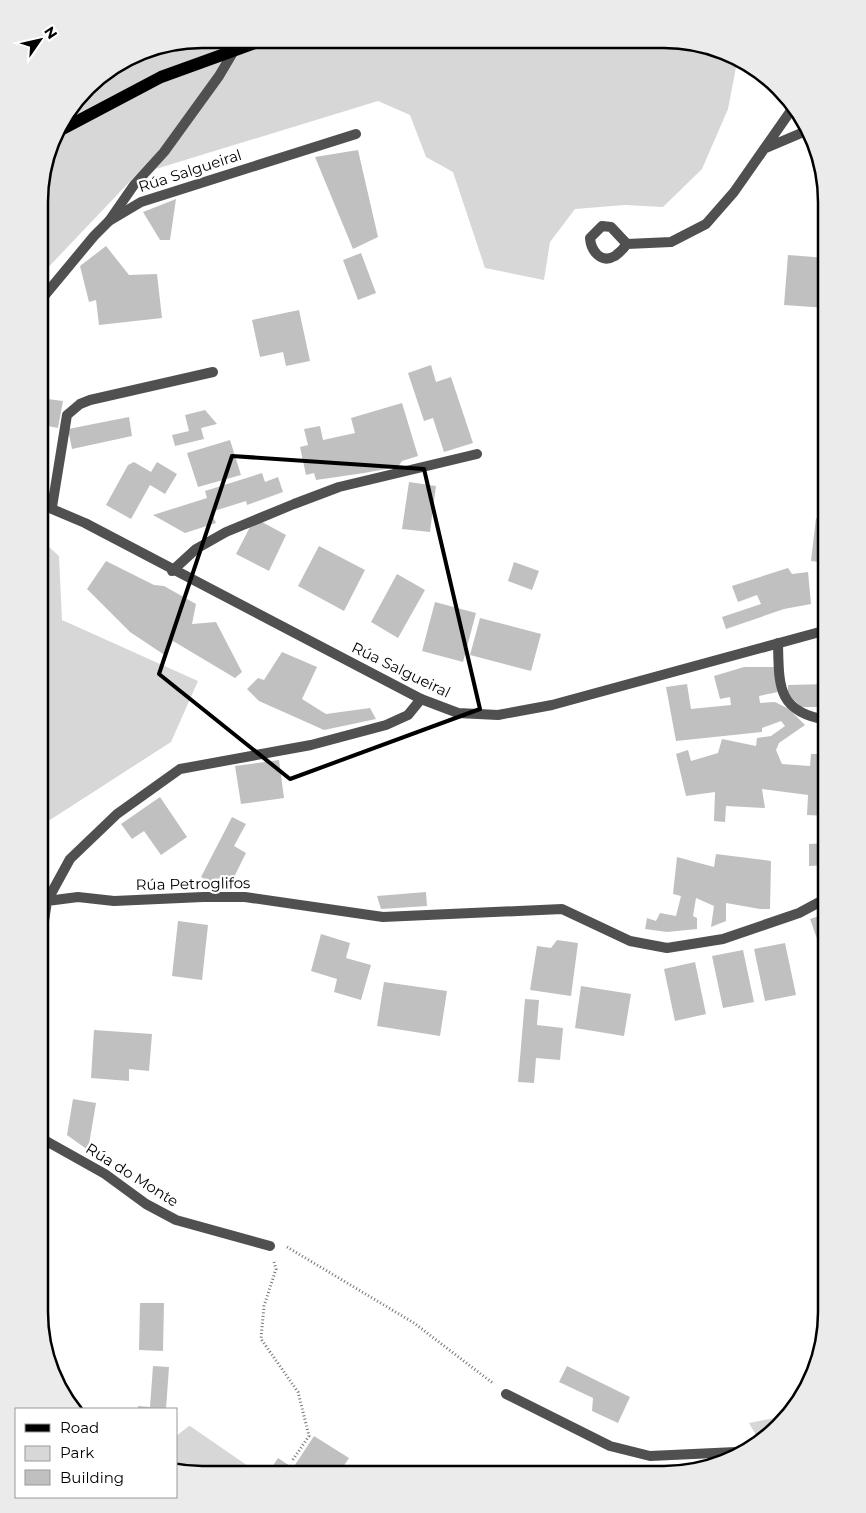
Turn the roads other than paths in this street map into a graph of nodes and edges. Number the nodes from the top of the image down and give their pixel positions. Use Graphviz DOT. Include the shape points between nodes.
graph roads {
  1 [pos="239,48"];
  2 [pos="233,50"];
  3 [pos="790,112"];
  4 [pos="67,127"];
  5 [pos="803,132"];
  6 [pos="356,134"];
  7 [pos="765,148"];
  8 [pos="109,221"];
  9 [pos="627,244"];
  10 [pos="48,291"];
  11 [pos="213,372"];
  12 [pos="477,454"];
  13 [pos="48,506"];
  14 [pos="52,507"];
  15 [pos="172,571"];
  16 [pos="818,633"];
  17 [pos="778,644"];
  18 [pos="421,699"];
  19 [pos="818,719"];
  20 [pos="48,895"];
  21 [pos="48,902"];
  22 [pos="818,902"];
  23 [pos="48,1142"];
  24 [pos="270,1246"];
  25 [pos="506,1394"];
  26 [pos="721,1454"];
  1 -- 2 [label="main road"];
  2 -- 4 [label="main road" via="161,77"];
  2 -- 8 [label="street" via="219,76 164,152 134,185"];
  3 -- 7 [label="street"];
  5 -- 7 [label="street"];
  6 -- 8 [label="street, Rúa Salgueiral" via="141,202"];
  7 -- 9 [label="street" via="706,224 671,242"];
  8 -- 10 [label="street, Rúa Salgueiral"];
  11 -- 14 [label="street" via="90,400 67,415"];
  12 -- 15 [label="street" via="339,487 312,497 226,532 196,549"];
  13 -- 14 [label="street, Rúa Salgueiral"];
  14 -- 15 [label="street, Rúa Salgueiral"];
  15 -- 18 [label="street, Rúa Salgueiral"];
  16 -- 17 [label="street, Rúa Salgueiral"];
  17 -- 18 [label="street, Rúa Salgueiral" via="552,705 498,715 458,714"];
  17 -- 19 [label="street" via="782,693 788,702 808,717"];
  18 -- 20 [label="street" via="408,715 386,725 311,745 180,769 117,814 70,859"];
  21 -- 22 [label="street, Rúa Petroglifos" via="78,897 114,901 245,897 384,917 562,909 630,941 667,948 723,939"];
  23 -- 24 [label="street, Rúa do Monte" via="176,1220"];
  25 -- 26 [label="street" via="610,1446 650,1456"];
}
